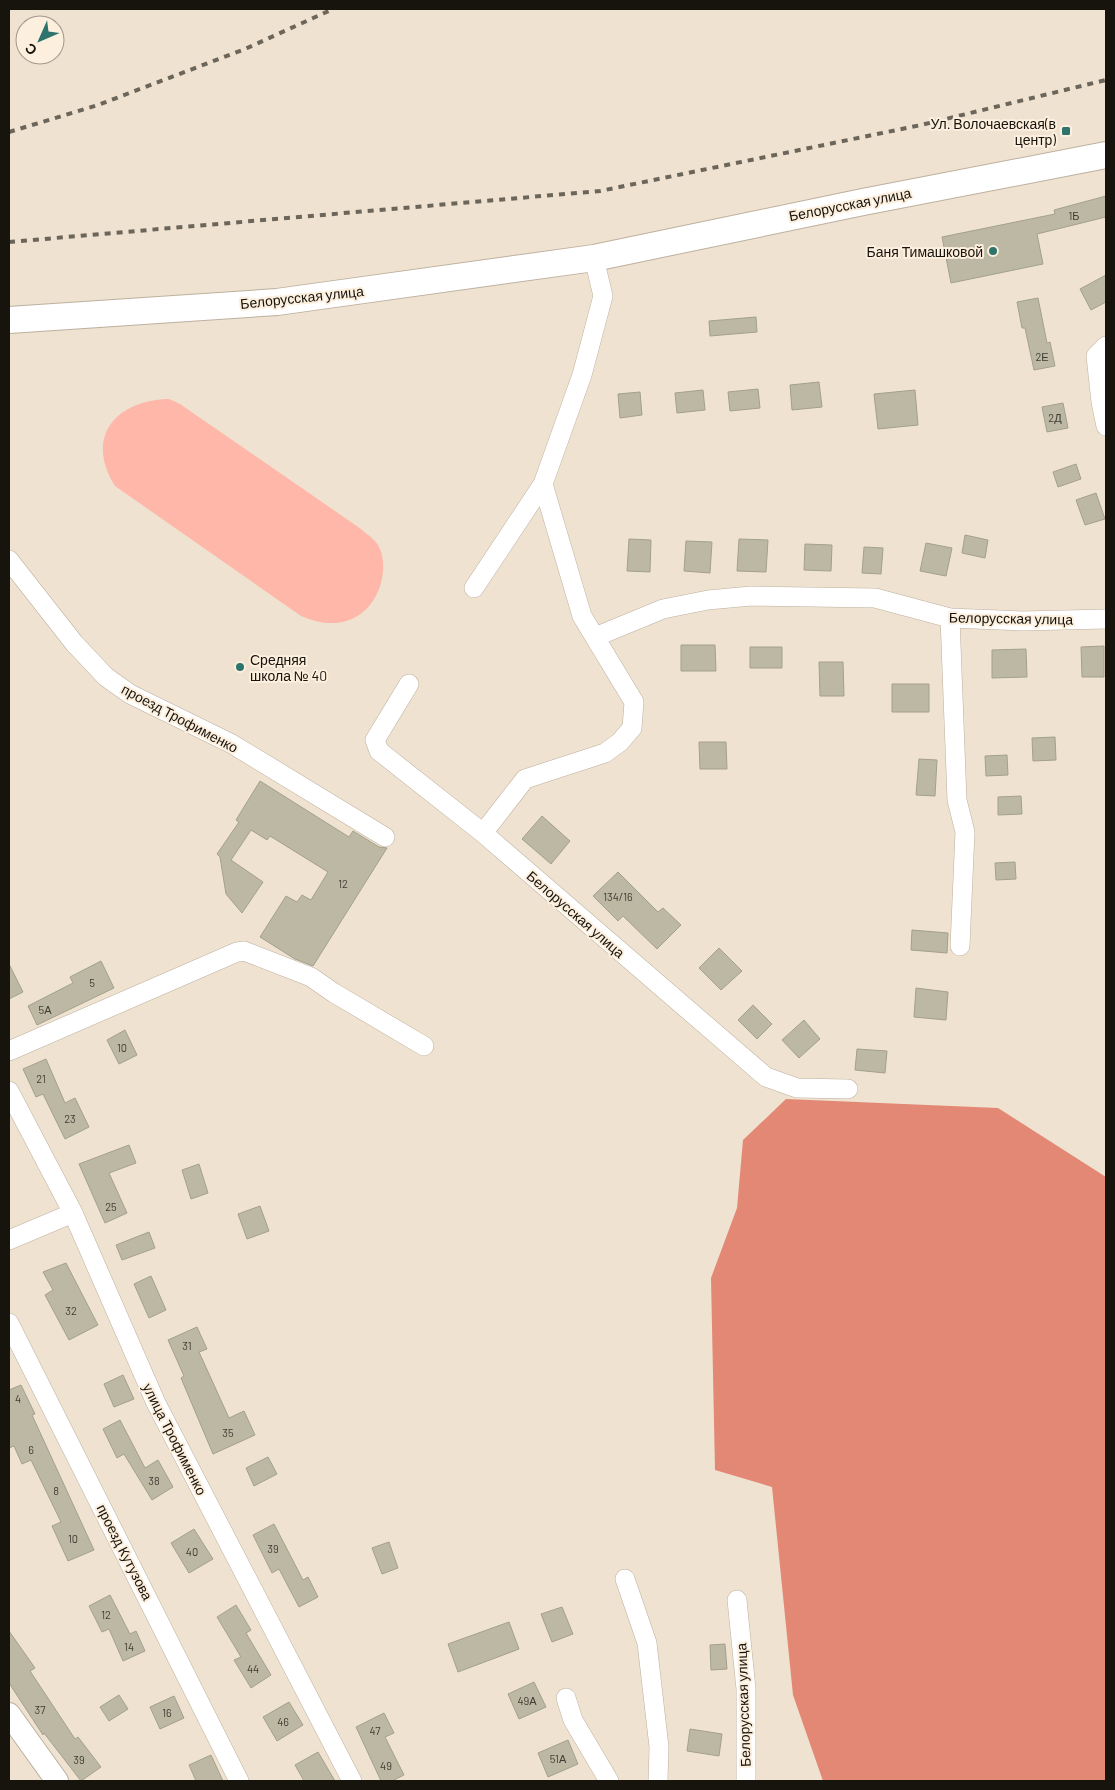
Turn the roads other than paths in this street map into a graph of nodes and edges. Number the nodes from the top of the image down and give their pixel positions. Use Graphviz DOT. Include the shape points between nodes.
graph roads {
  1 [pos="1106,155"];
  2 [pos="594,258"];
  3 [pos="9,320"];
  4 [pos="1106,346"];
  5 [pos="1106,426"];
  6 [pos="544,484"];
  7 [pos="9,560"];
  8 [pos="474,588"];
  9 [pos="950,618"];
  10 [pos="1106,618"];
  11 [pos="595,637"];
  12 [pos="409,684"];
  13 [pos="483,832"];
  14 [pos="386,837"];
  15 [pos="960,946"];
  16 [pos="424,1046"];
  17 [pos="9,1051"];
  18 [pos="848,1089"];
  19 [pos="9,1091"];
  20 [pos="74,1213"];
  21 [pos="9,1240"];
  22 [pos="9,1323"];
  23 [pos="625,1580"];
  24 [pos="737,1600"];
  25 [pos="566,1698"];
  26 [pos="9,1714"];
  27 [pos="57,1781"];
  28 [pos="239,1781"];
  29 [pos="352,1781"];
  30 [pos="609,1781"];
  31 [pos="658,1781"];
  32 [pos="746,1781"];
  1 -- 2 [label="main road, Белорусская улица"];
  2 -- 3 [label="main road, Белорусская улица" via="278,302"];
  2 -- 6 [label="street" via="603,296 582,375"];
  4 -- 5 [label="street" via="1096,356"];
  6 -- 8 [label="street"];
  6 -- 11 [label="street" via="582,616"];
  7 -- 14 [label="street, проезд Трофименко" via="106,677 130,694 232,744"];
  9 -- 10 [label="street, Белорусская улица" via="1022,621"];
  9 -- 11 [label="street, Белорусская улица" via="875,598 752,596 663,609"];
  9 -- 15 [label="street" via="957,800 965,832"];
  11 -- 13 [label="street" via="634,702 632,728 605,753 526,779"];
  12 -- 13 [label="street, Белорусская улица" via="375,745"];
  13 -- 18 [label="street, Белорусская улица" via="766,1077 797,1088"];
  16 -- 17 [label="street" via="334,994 311,977 244,951"];
  19 -- 20 [label="street, улица Трофименко"];
  20 -- 21 [label="street"];
  20 -- 29 [label="street, улица Трофименко" via="156,1403"];
  22 -- 28 [label="street, проезд Кутузова"];
  23 -- 31 [label="street" via="647,1643 659,1747"];
  24 -- 32 [label="street, Белорусская улица" via="746,1688"];
  25 -- 30 [label="street" via="573,1720"];
  26 -- 27 [label="street"];
}
